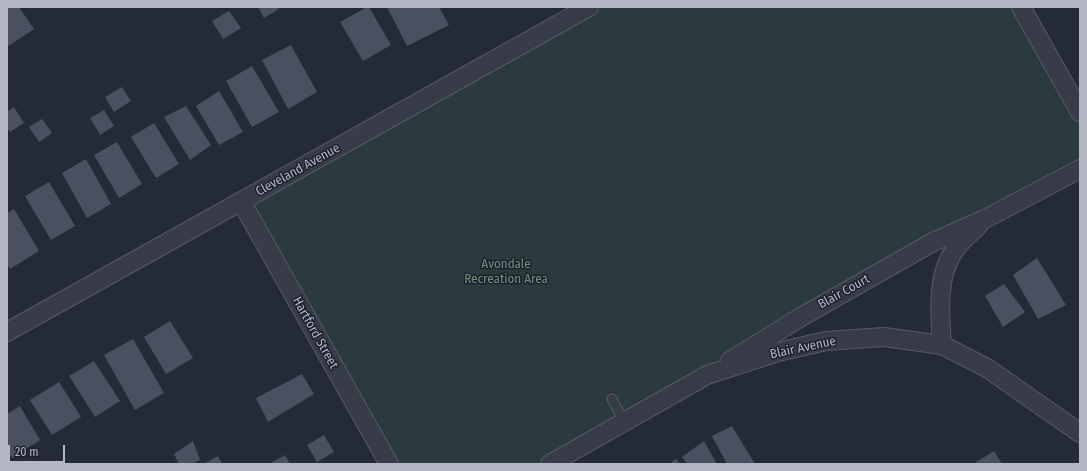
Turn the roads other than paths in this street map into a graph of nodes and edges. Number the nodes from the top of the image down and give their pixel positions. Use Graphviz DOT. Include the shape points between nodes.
graph roads {
  1 [pos="589,7"];
  2 [pos="1021,7"];
  3 [pos="1080,112"];
  4 [pos="1080,169"];
  5 [pos="242,201"];
  6 [pos="986,219"];
  7 [pos="7,332"];
  8 [pos="942,345"];
  9 [pos="707,375"];
  10 [pos="612,399"];
  11 [pos="624,422"];
  12 [pos="1080,433"];
  13 [pos="389,464"];
  14 [pos="550,464"];
  1 -- 5 [label="street, Cleveland Avenue"];
  2 -- 3 [label="street"];
  4 -- 6 [label="street, Blair Court"];
  5 -- 7 [label="street, Cleveland Avenue"];
  5 -- 13 [label="street, Hartford Street"];
  6 -- 8 [label="street, Blair Court" via="954,251 944,275 941,298"];
  6 -- 9 [label="street, Blair Court" via="933,242 801,317"];
  8 -- 9 [label="street, Blair Avenue" via="884,337 826,341 778,352"];
  8 -- 12 [label="street, Blair Avenue" via="987,368"];
  9 -- 11 [label="street, Blair Avenue"];
  10 -- 11 [label="lane"];
  11 -- 14 [label="street, Blair Avenue"];
}
